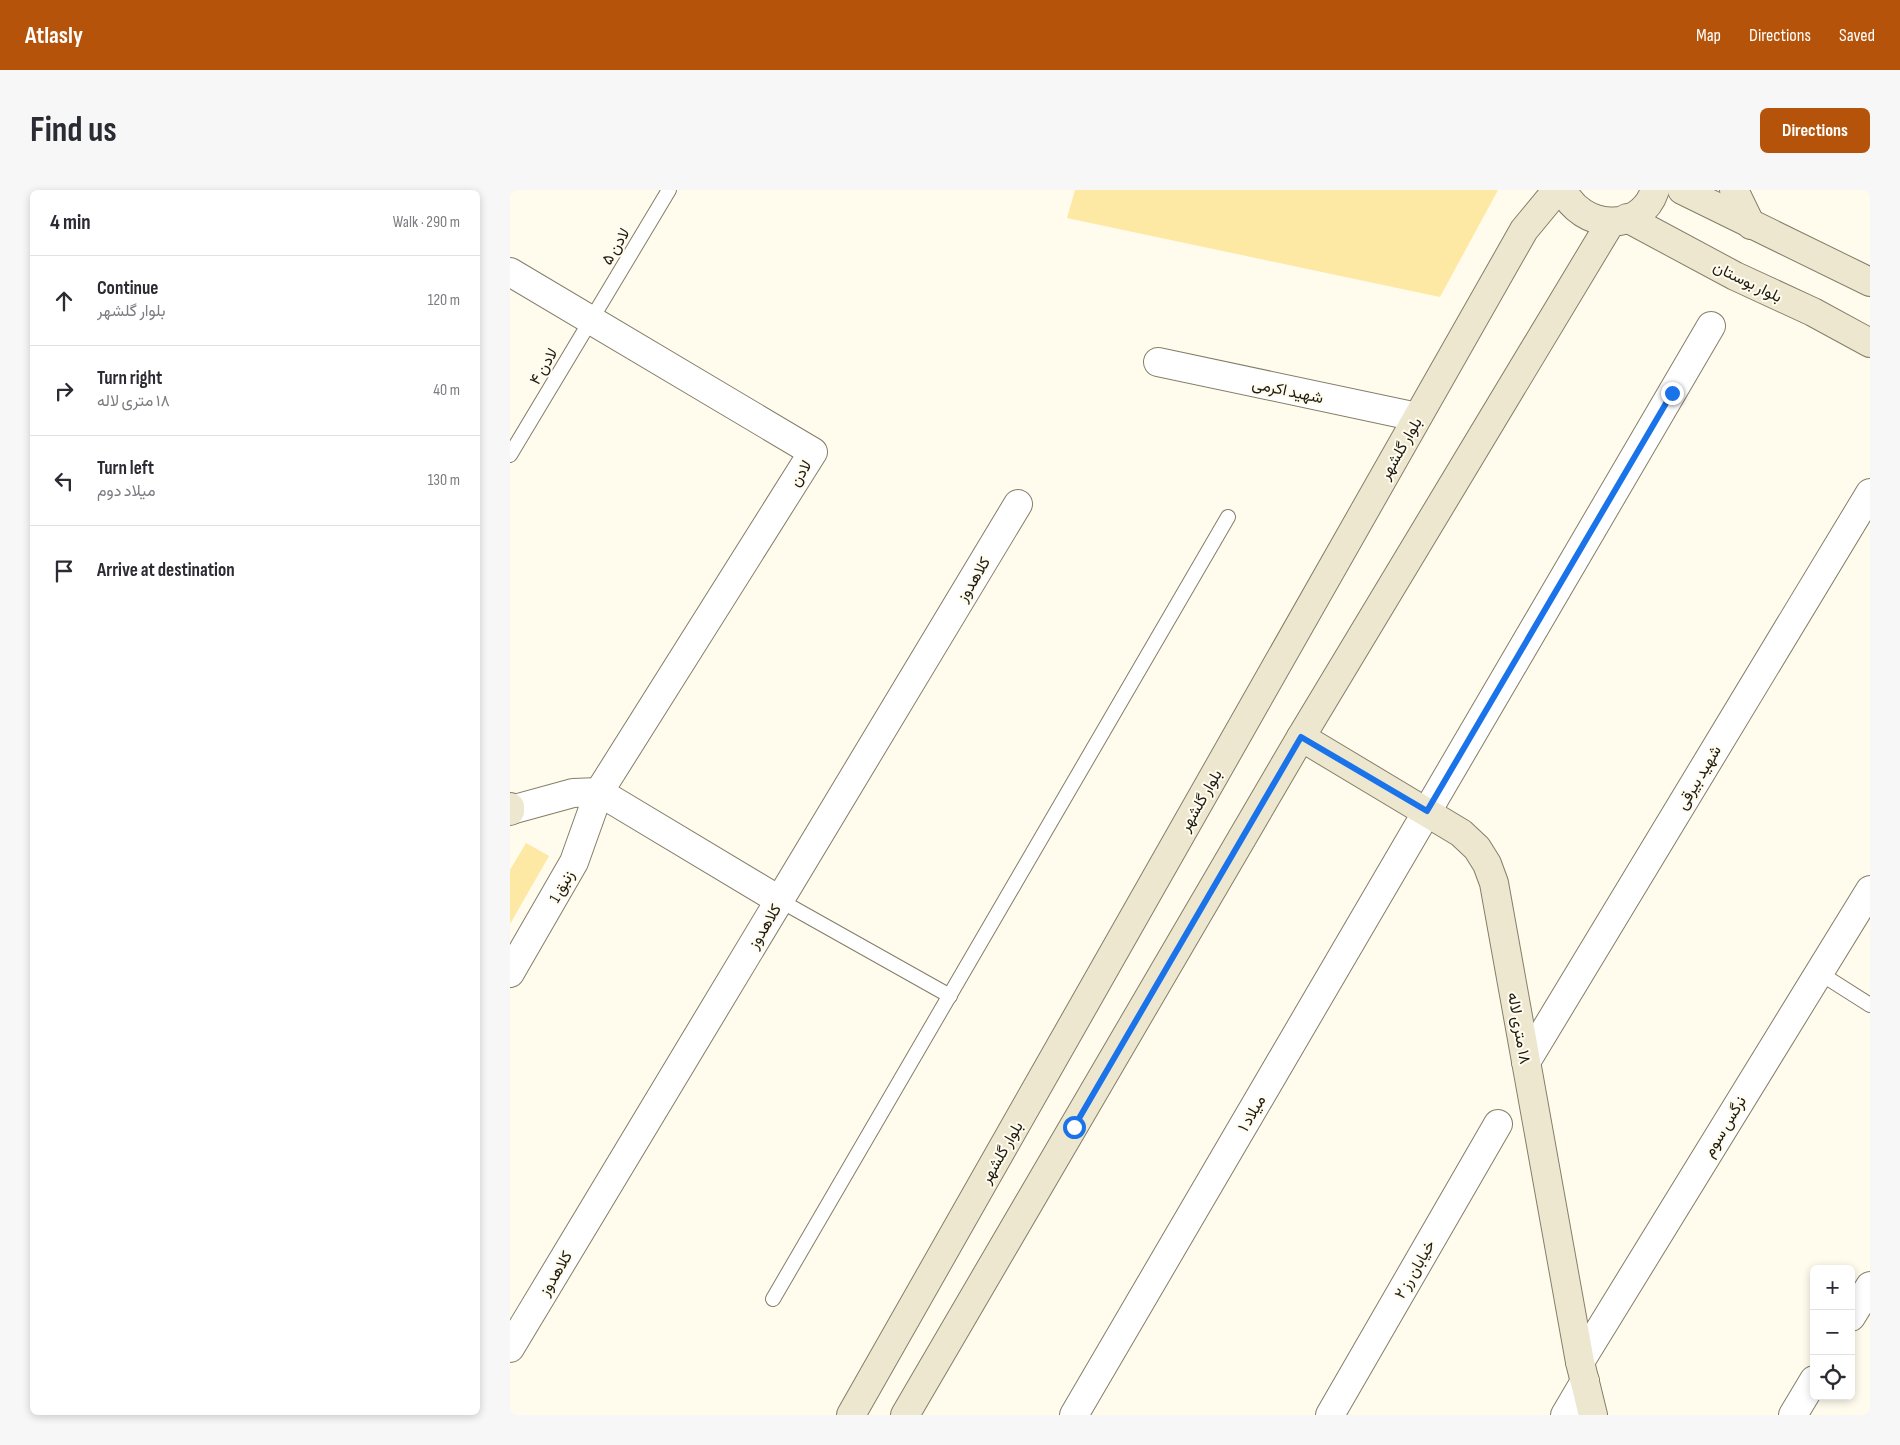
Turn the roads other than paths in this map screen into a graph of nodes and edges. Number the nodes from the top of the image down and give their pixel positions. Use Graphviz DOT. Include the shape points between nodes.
graph roads {
  1 [pos="669,190"];
  2 [pos="1557,190"];
  3 [pos="1564,190"];
  4 [pos="1655,190"];
  5 [pos="1682,190"];
  6 [pos="1734,190"];
  7 [pos="1619,220"];
  8 [pos="1751,225"];
  9 [pos="510,272"];
  10 [pos="1869,281"];
  11 [pos="591,320"];
  12 [pos="1711,326"];
  13 [pos="1870,343"];
  14 [pos="1158,362"];
  15 [pos="1418,417"];
  16 [pos="510,455"];
  17 [pos="1870,493"];
  18 [pos="1018,504"];
  19 [pos="1228,517"];
  20 [pos="1301,737"];
  21 [pos="599,792"];
  22 [pos="510,809"];
  23 [pos="1427,811"];
  24 [pos="1870,890"];
  25 [pos="779,900"];
  26 [pos="1818,972"];
  27 [pos="510,973"];
  28 [pos="950,996"];
  29 [pos="1870,1005"];
  30 [pos="1526,1062"];
  31 [pos="1498,1124"];
  32 [pos="1870,1286"];
  33 [pos="773,1300"];
  34 [pos="1855,1310"];
  35 [pos="510,1348"];
  36 [pos="1583,1372"];
  37 [pos="1810,1387"];
  38 [pos="851,1415"];
  39 [pos="905,1415"];
  40 [pos="1074,1415"];
  41 [pos="1330,1415"];
  42 [pos="1565,1415"];
  43 [pos="1593,1415"];
  44 [pos="1793,1415"];
  1 -- 11 [label="lane, لادن ۵"];
  2 -- 15 [label="main road, بلوار گلشهر" via="1524,230"];
  3 -- 7 [label="main road, بلوار بوستان" via="1572,206 1586,216 1602,222"];
  4 -- 7 [label="main road" via="1646,206"];
  5 -- 8 [label="main road"];
  6 -- 8 [label="main road"];
  7 -- 13 [label="main road, بلوار بوستان" via="1813,312"];
  7 -- 20 [label="main road"];
  8 -- 10 [label="main road"];
  9 -- 11 [label="street, لادن"];
  11 -- 16 [label="lane, لادن ۴"];
  11 -- 21 [label="street, لادن" via="813,452"];
  12 -- 23 [label="street, میلاد ۱"];
  14 -- 15 [label="street, شهید اکرمی"];
  15 -- 38 [label="main road, بلوار گلشهر"];
  17 -- 30 [label="street, شهید بیرقی"];
  18 -- 25 [label="street, کلاهدوز"];
  19 -- 28 [label="lane"];
  20 -- 23 [label="main road, ١٨ متری لاله"];
  20 -- 39 [label="main road"];
  21 -- 22 [label="street" via="572,793"];
  21 -- 25 [label="street"];
  21 -- 27 [label="street, زنبق 1" via="574,862"];
  23 -- 30 [label="main road, ١٨ متری لاله" via="1461,833 1477,848 1487,864 1494,883"];
  23 -- 40 [label="street, میلاد ۱"];
  24 -- 26 [label="street, نرگس سوم"];
  25 -- 28 [label="lane"];
  25 -- 35 [label="street, کلاهدوز"];
  26 -- 29 [label="lane"];
  26 -- 36 [label="street, نرگس سوم"];
  28 -- 33 [label="lane"];
  30 -- 36 [label="main road, ١٨ متری لاله"];
  31 -- 41 [label="street, خیابان رز ۲"];
  32 -- 34 [label="street"];
  36 -- 42 [label="street, نرگس سوم"];
  36 -- 43 [label="main road, ١٨ متری لاله"];
  37 -- 44 [label="street"];
}
